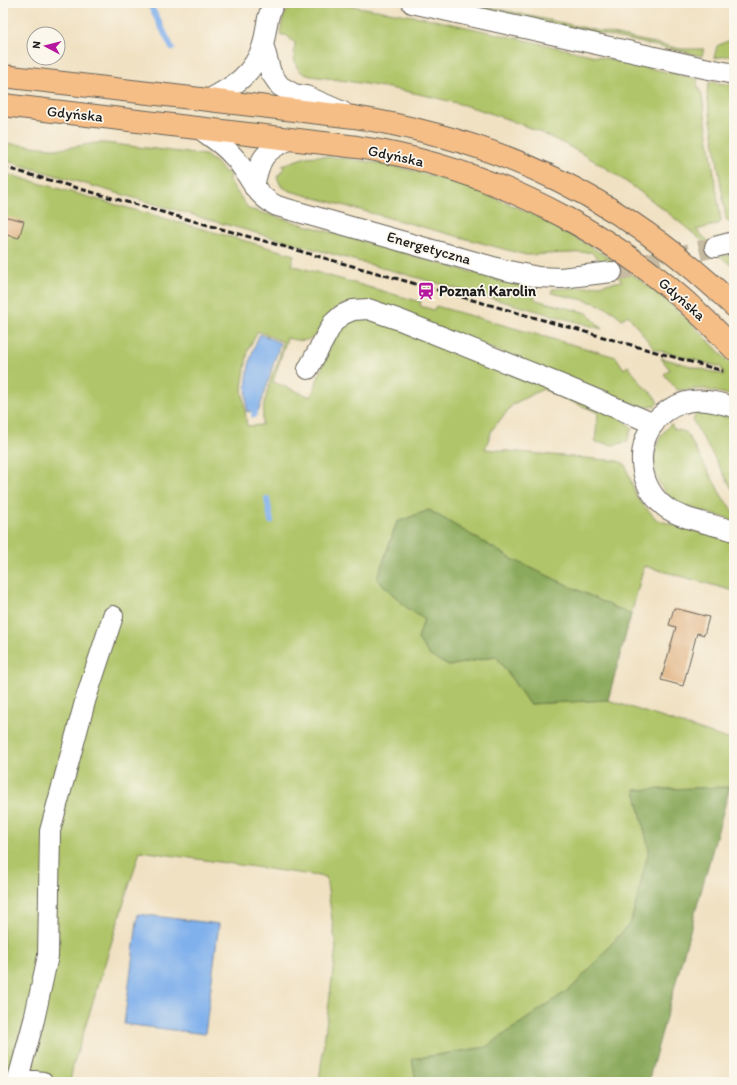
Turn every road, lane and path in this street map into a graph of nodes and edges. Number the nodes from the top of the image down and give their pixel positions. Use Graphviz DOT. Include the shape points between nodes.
graph roads {
  1 [pos="274,3"];
  2 [pos="412,3"];
  3 [pos="263,44"];
  4 [pos="734,74"];
  5 [pos="3,76"];
  6 [pos="208,100"];
  7 [pos="3,105"];
  8 [pos="354,117"];
  9 [pos="197,127"];
  10 [pos="291,139"];
  11 [pos="254,187"];
  12 [pos="734,242"];
  13 [pos="715,247"];
  14 [pos="612,272"];
  15 [pos="734,306"];
  16 [pos="734,349"];
  17 [pos="308,369"];
  18 [pos="734,407"];
  19 [pos="654,424"];
  20 [pos="734,530"];
  21 [pos="113,616"];
  22 [pos="17,1080"];
  23 [pos="44,1082"];
  1 -- 3 [label="street" via="267,19"];
  2 -- 4 [label="street"];
  3 -- 6 [label="street" via="243,78"];
  3 -- 8 [label="street" via="271,73 280,86"];
  5 -- 6 [label="main road, Gdyńska"];
  6 -- 8 [label="main road, Gdyńska"];
  7 -- 9 [label="main road, Gdyńska"];
  8 -- 15 [label="main road, Gdyńska" via="391,123 457,140 502,155 563,182 663,244"];
  9 -- 10 [label="main road, Gdyńska"];
  9 -- 11 [label="street, Energetyczna" via="233,155"];
  10 -- 11 [label="street" via="278,144 263,158 259,164"];
  10 -- 16 [label="main road, Gdyńska" via="374,150 427,162 477,178 544,206 591,231 650,272 691,306"];
  11 -- 14 [label="street, Energetyczna" via="260,196 277,206 504,270 538,277 561,278"];
  12 -- 13 [label="street"];
  17 -- 19 [label="street" via="333,324 342,315 353,310 368,309 562,384"];
  18 -- 19 [label="street" via="710,401 692,401 669,409"];
  19 -- 20 [label="street" via="644,439 641,458 644,479 656,499 671,512"];
  21 -- 22 [label="street" via="86,698 50,831 48,956"];
  22 -- 23 [label="street"];
}
